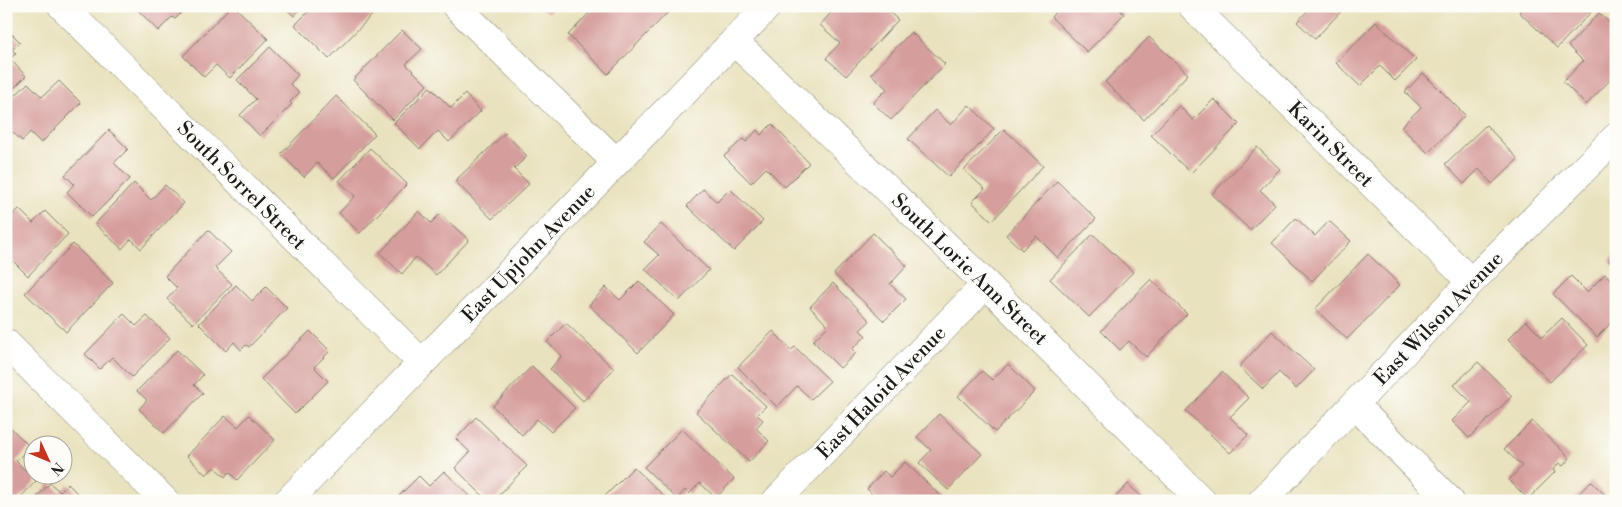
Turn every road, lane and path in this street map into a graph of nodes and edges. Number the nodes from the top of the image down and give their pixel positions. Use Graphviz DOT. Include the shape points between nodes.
graph roads {
  1 [pos="62,6"];
  2 [pos="456,6"];
  3 [pos="768,6"];
  4 [pos="1192,6"];
  5 [pos="734,41"];
  6 [pos="1616,136"];
  7 [pos="616,162"];
  8 [pos="1471,282"];
  9 [pos="986,284"];
  10 [pos="6,343"];
  11 [pos="422,363"];
  12 [pos="1354,405"];
  13 [pos="165,501"];
  14 [pos="288,501"];
  15 [pos="776,501"];
  16 [pos="1202,501"];
  17 [pos="1262,501"];
  18 [pos="1450,501"];
  1 -- 11 [label="street, South Sorrel Street"];
  2 -- 7 [label="street"];
  3 -- 5 [label="street, East Upjohn Avenue"];
  4 -- 8 [label="street, Karin Street"];
  5 -- 7 [label="street, East Upjohn Avenue"];
  5 -- 9 [label="street, South Lorie Ann Street"];
  6 -- 8 [label="street, East Wilson Avenue"];
  7 -- 11 [label="street, East Upjohn Avenue"];
  8 -- 12 [label="street, East Wilson Avenue"];
  9 -- 15 [label="street, East Haloid Avenue"];
  9 -- 16 [label="street, South Lorie Ann Street"];
  10 -- 13 [label="street"];
  11 -- 14 [label="street, East Upjohn Avenue"];
  12 -- 17 [label="street, East Wilson Avenue"];
  12 -- 18 [label="street"];
}
